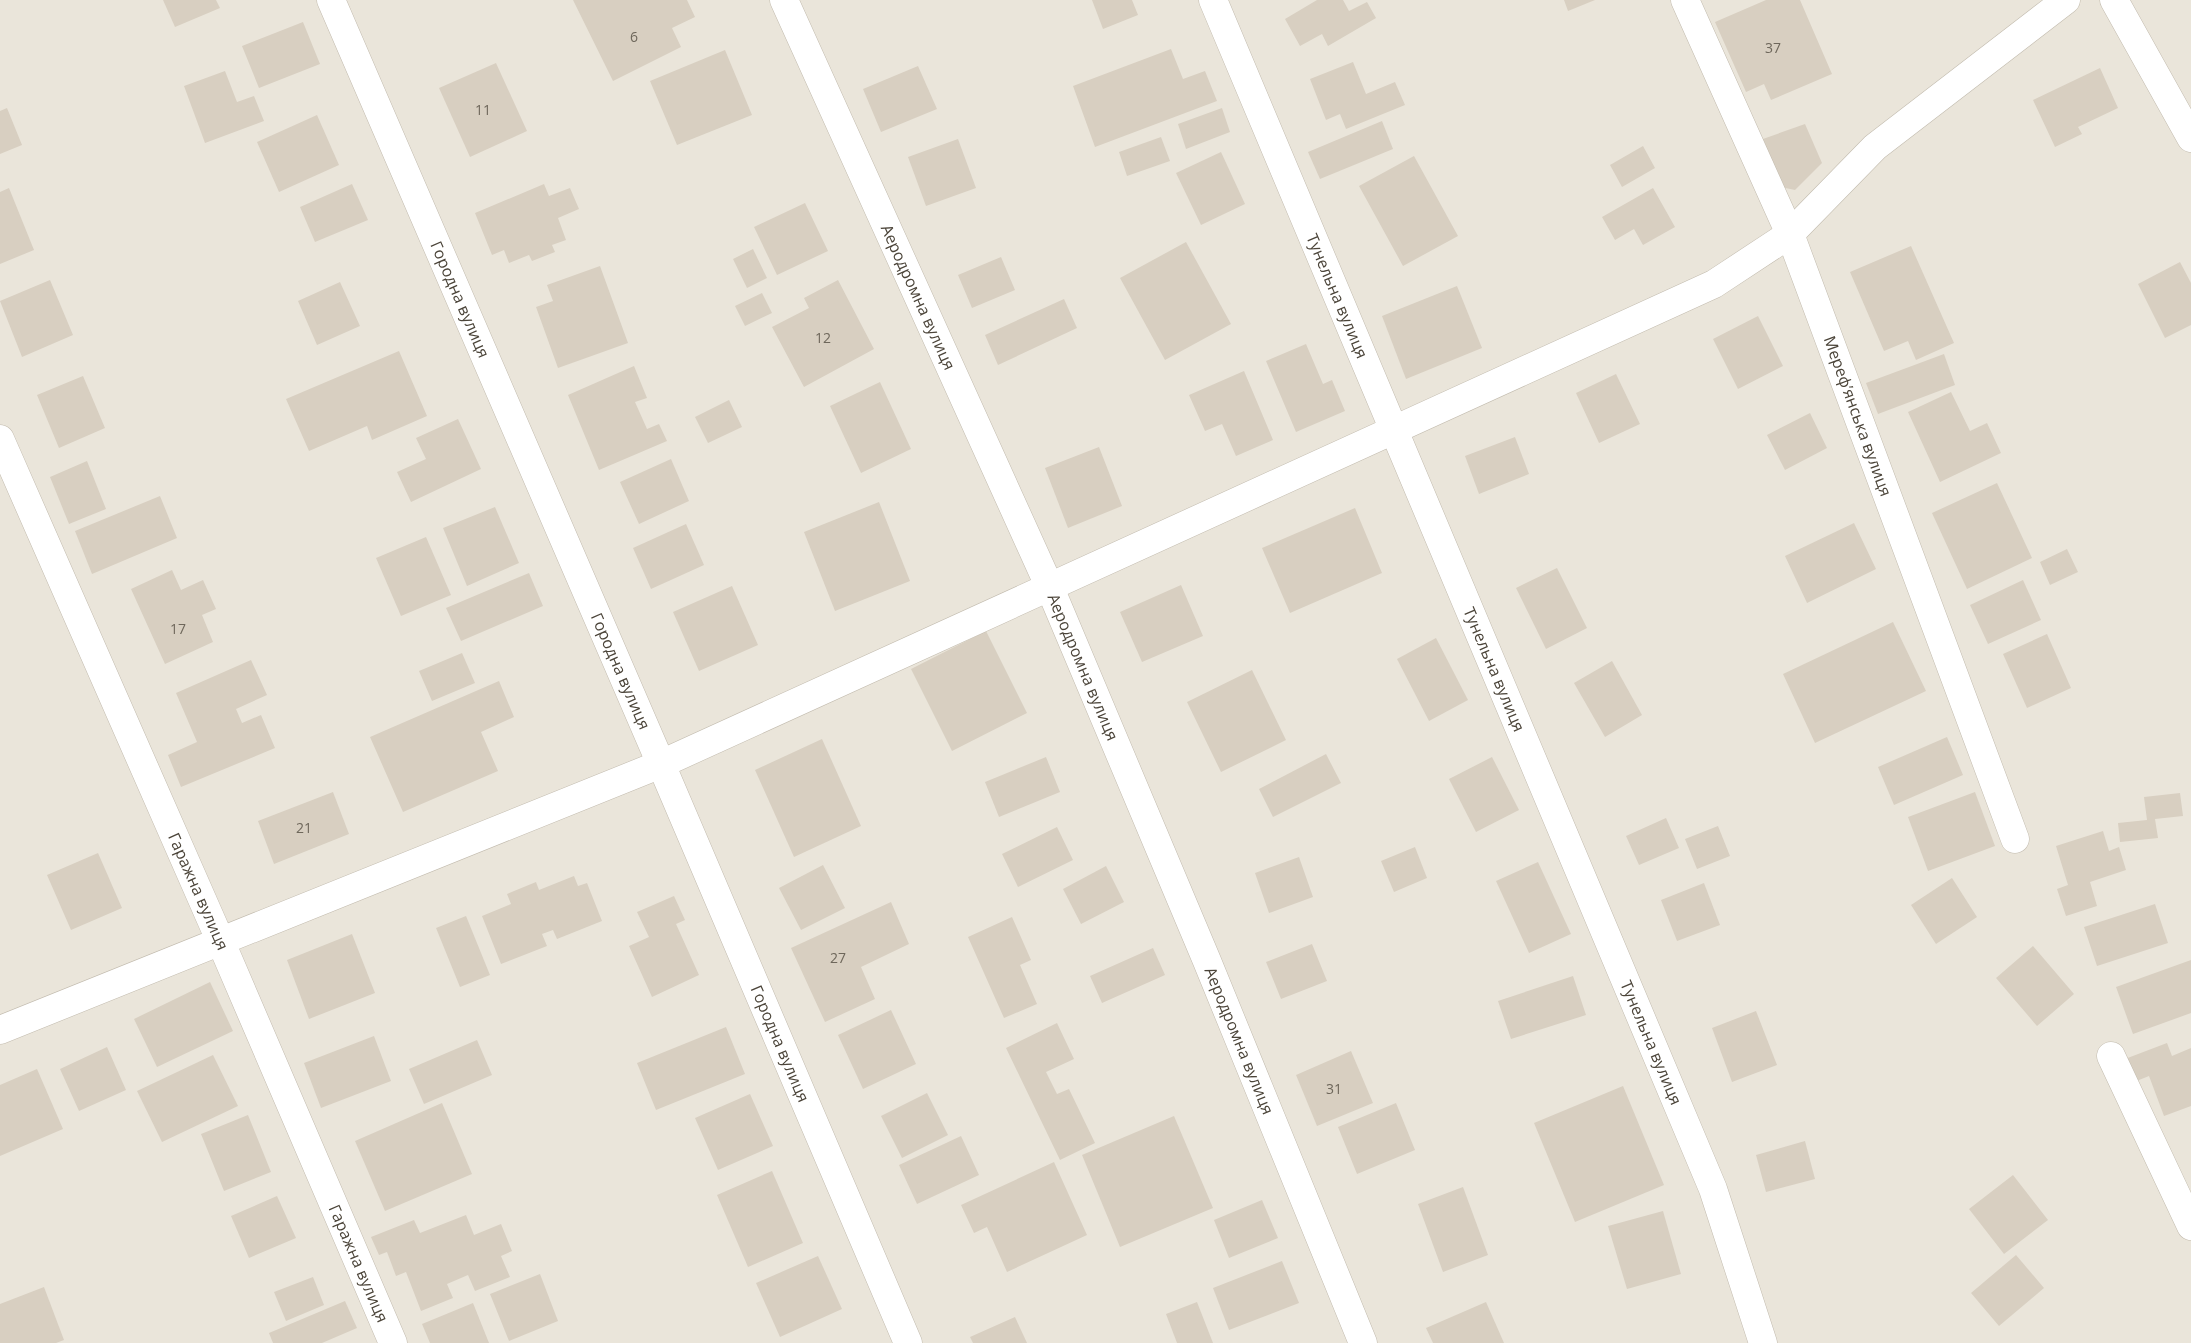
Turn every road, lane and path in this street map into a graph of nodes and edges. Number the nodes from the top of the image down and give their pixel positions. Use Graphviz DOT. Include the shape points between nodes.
graph roads {
  1 [pos="331,0"];
  2 [pos="784,0"];
  3 [pos="1213,0"];
  4 [pos="1685,0"];
  5 [pos="2066,0"];
  6 [pos="2114,0"];
  7 [pos="2191,138"];
  8 [pos="1790,234"];
  9 [pos="1393,431"];
  10 [pos="0,439"];
  11 [pos="1050,588"];
  12 [pos="661,764"];
  13 [pos="2016,839"];
  14 [pos="220,940"];
  15 [pos="0,1030"];
  16 [pos="2111,1056"];
  17 [pos="2191,1226"];
  18 [pos="394,1343"];
  19 [pos="908,1343"];
  20 [pos="1363,1343"];
  21 [pos="1763,1343"];
  1 -- 12 [label="street, Городна вулиця"];
  2 -- 11 [label="street, Аеродромна вулиця"];
  3 -- 9 [label="street, Тунельна вулиця"];
  4 -- 8 [label="street, Мерефʼянська вулиця"];
  5 -- 8 [label="street" via="1875,147"];
  6 -- 7 [label="street"];
  8 -- 9 [label="street" via="1714,284"];
  8 -- 13 [label="street, Мерефʼянська вулиця"];
  9 -- 11 [label="street"];
  9 -- 21 [label="street, Тунельна вулиця" via="1713,1189"];
  10 -- 14 [label="street, Гаражна вулиця"];
  11 -- 12 [label="street"];
  11 -- 20 [label="street, Аеродромна вулиця"];
  12 -- 14 [label="street"];
  12 -- 19 [label="street, Городна вулиця"];
  14 -- 15 [label="street"];
  14 -- 18 [label="street, Гаражна вулиця"];
  16 -- 17 [label="street"];
}
